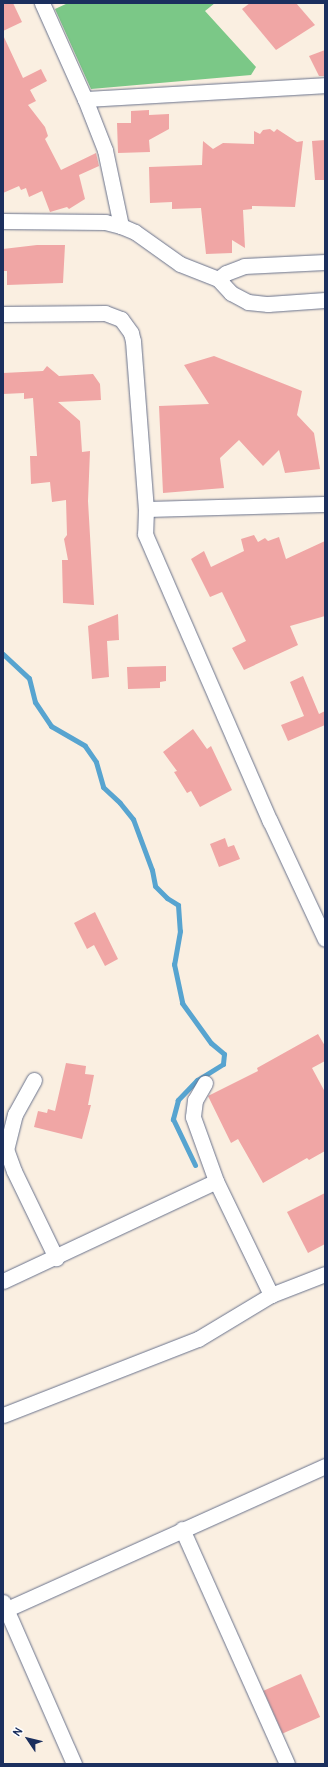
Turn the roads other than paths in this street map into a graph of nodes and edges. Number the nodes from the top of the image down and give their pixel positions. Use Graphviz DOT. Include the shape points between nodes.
graph roads {
  1 [pos="42,3"];
  2 [pos="325,85"];
  3 [pos="85,99"];
  4 [pos="3,221"];
  5 [pos="121,226"];
  6 [pos="325,262"];
  7 [pos="218,279"];
  8 [pos="325,300"];
  9 [pos="3,314"];
  10 [pos="325,504"];
  11 [pos="146,509"];
  12 [pos="325,939"];
  13 [pos="34,1080"];
  14 [pos="205,1083"];
  15 [pos="216,1181"];
  16 [pos="56,1258"];
  17 [pos="325,1274"];
  18 [pos="3,1281"];
  19 [pos="271,1295"];
  20 [pos="3,1415"];
  21 [pos="325,1466"];
  22 [pos="182,1529"];
  23 [pos="5,1605"];
  24 [pos="74,1764"];
  25 [pos="287,1764"];
  1 -- 3 [label="street"];
  2 -- 3 [label="street"];
  3 -- 5 [label="street" via="104,150"];
  4 -- 5 [label="street" via="105,222"];
  5 -- 7 [label="street" via="135,232 180,264"];
  6 -- 7 [label="street" via="244,266"];
  7 -- 8 [label="street" via="231,293 248,302 268,304"];
  9 -- 11 [label="street" via="105,314 113,315 127,325 134,341"];
  10 -- 11 [label="street"];
  11 -- 12 [label="street" via="145,534 267,814"];
  13 -- 16 [label="street" via="15,1114 6,1149"];
  14 -- 15 [label="street" via="195,1100 193,1117"];
  15 -- 16 [label="street"];
  15 -- 19 [label="street"];
  16 -- 18 [label="street"];
  17 -- 19 [label="street"];
  19 -- 20 [label="street" via="198,1339"];
  21 -- 22 [label="street"];
  22 -- 23 [label="street"];
  22 -- 25 [label="street"];
  23 -- 24 [label="street"];
}
